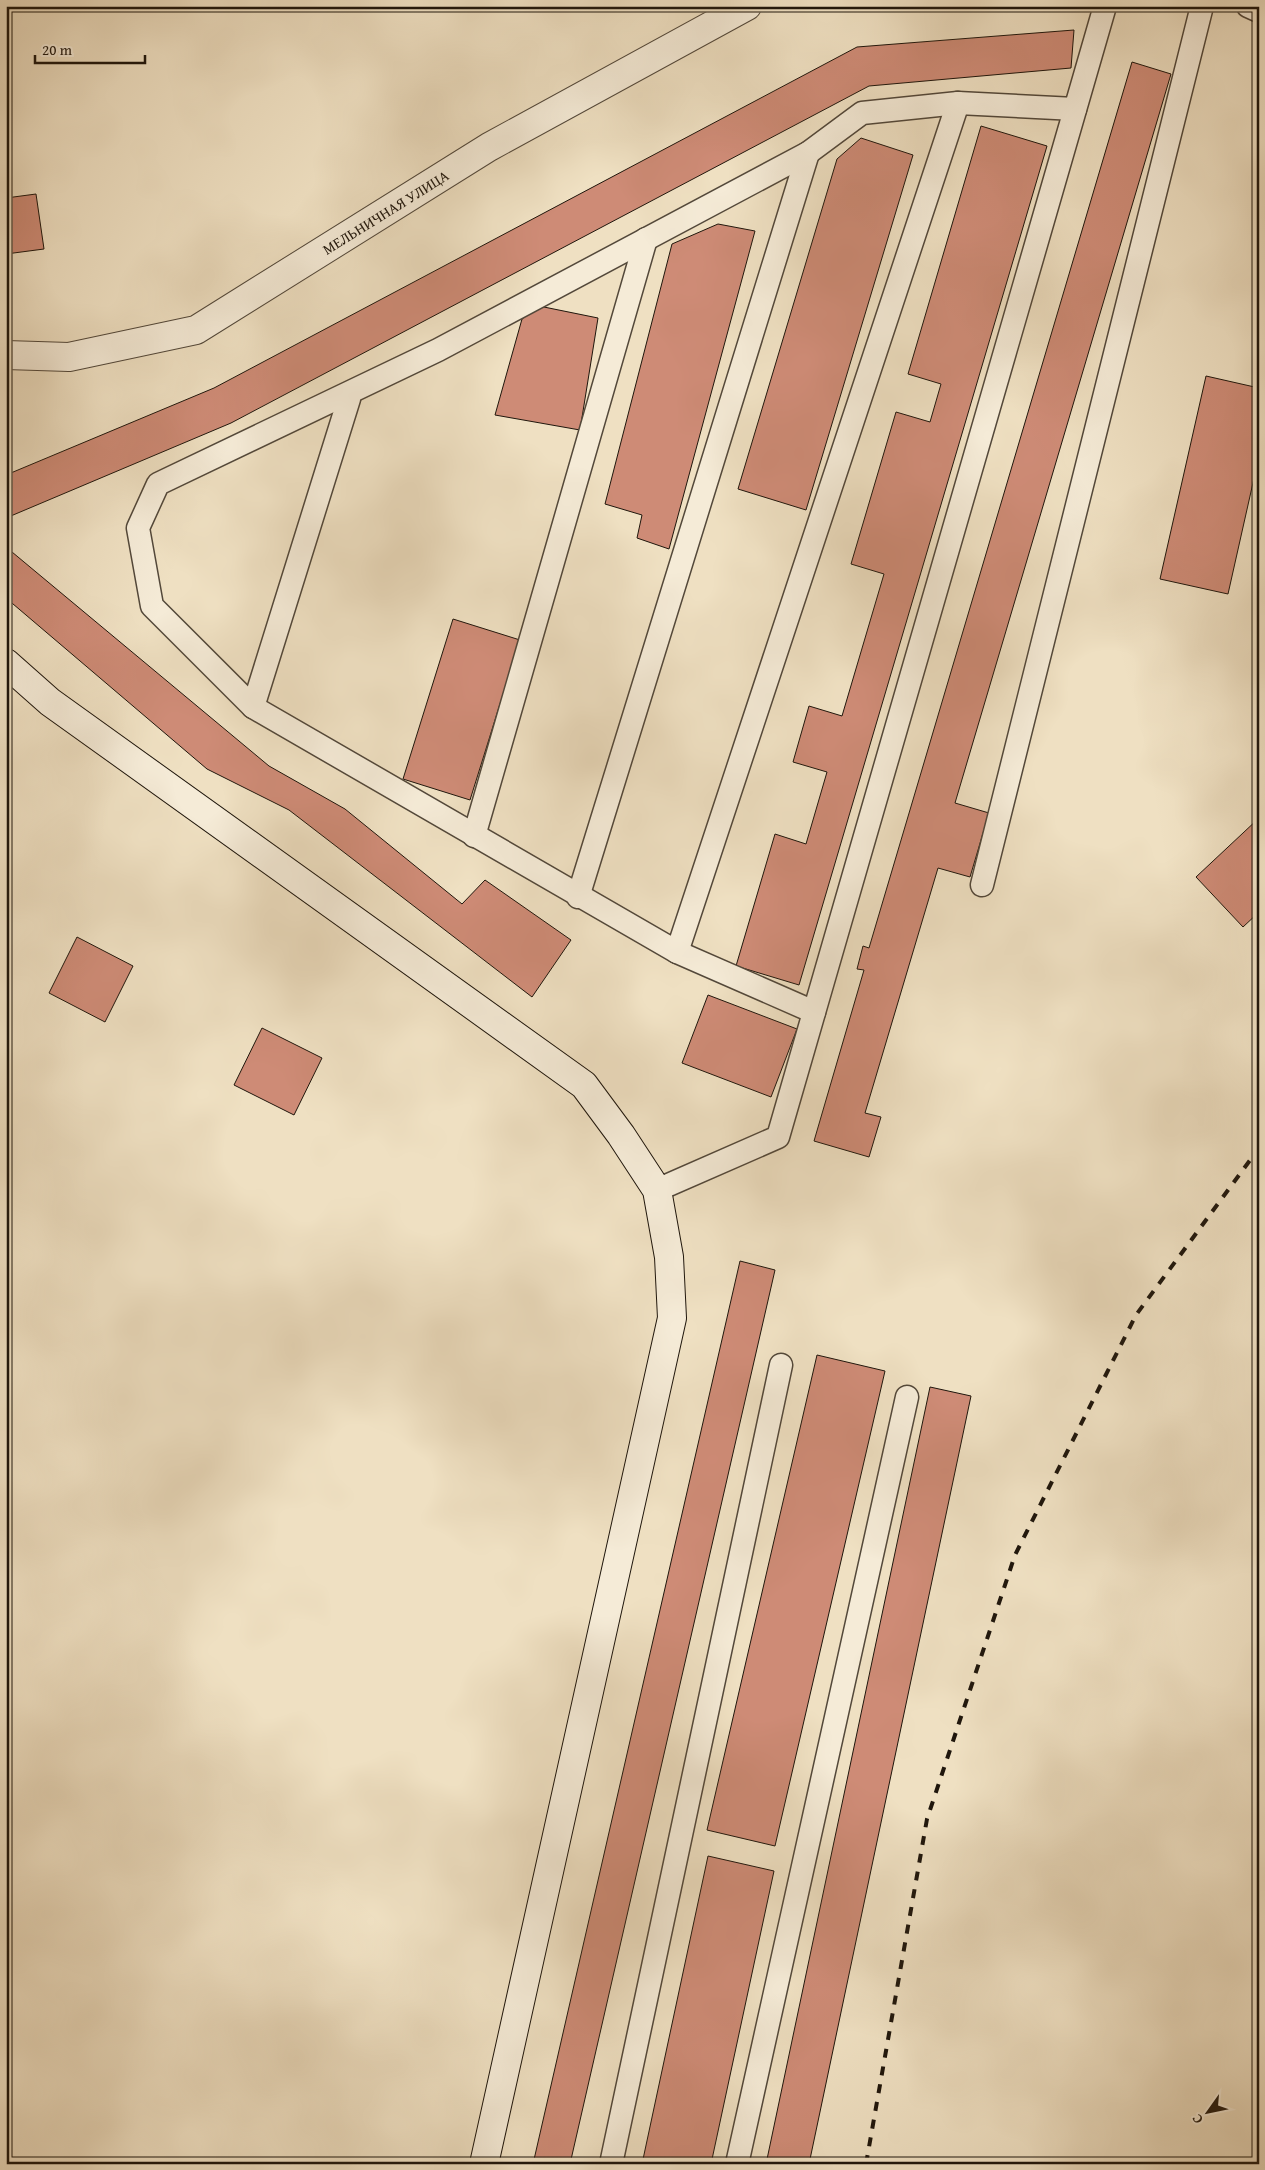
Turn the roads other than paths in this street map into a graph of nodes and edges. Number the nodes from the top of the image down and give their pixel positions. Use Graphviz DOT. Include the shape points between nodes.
graph roads {
  1 [pos="747,6"];
  2 [pos="1105,6"];
  3 [pos="1202,6"];
  4 [pos="1248,6"];
  5 [pos="1259,11"];
  6 [pos="958,103"];
  7 [pos="1075,109"];
  8 [pos="808,153"];
  9 [pos="646,239"];
  10 [pos="6,355"];
  11 [pos="349,399"];
  12 [pos="6,663"];
  13 [pos="253,707"];
  14 [pos="474,836"];
  15 [pos="982,885"];
  16 [pos="578,897"];
  17 [pos="677,952"];
  18 [pos="814,1012"];
  19 [pos="657,1190"];
  20 [pos="781,1365"];
  21 [pos="907,1397"];
  22 [pos="484,2164"];
  23 [pos="611,2164"];
  24 [pos="737,2164"];
  1 -- 10 [label="street, МЕЛЬНИЧНАЯ УЛИЦА" via="489,146 196,330 70,357"];
  2 -- 7 [label="lane"];
  3 -- 15 [label="lane"];
  4 -- 5 [label="lane"];
  6 -- 7 [label="lane"];
  6 -- 8 [label="lane" via="862,113"];
  6 -- 17 [label="lane"];
  7 -- 18 [label="lane"];
  8 -- 9 [label="lane"];
  8 -- 16 [label="lane"];
  9 -- 13 [label="lane" via="438,350 158,484 138,528 152,606"];
  9 -- 14 [label="lane"];
  11 -- 13 [label="lane"];
  12 -- 19 [label="street" via="50,702 584,1085"];
  13 -- 14 [label="lane"];
  14 -- 16 [label="lane"];
  16 -- 17 [label="lane"];
  17 -- 18 [label="lane"];
  18 -- 19 [label="lane" via="778,1137"];
  19 -- 22 [label="street" via="669,1257 672,1318"];
  20 -- 23 [label="lane"];
  21 -- 24 [label="lane"];
}
